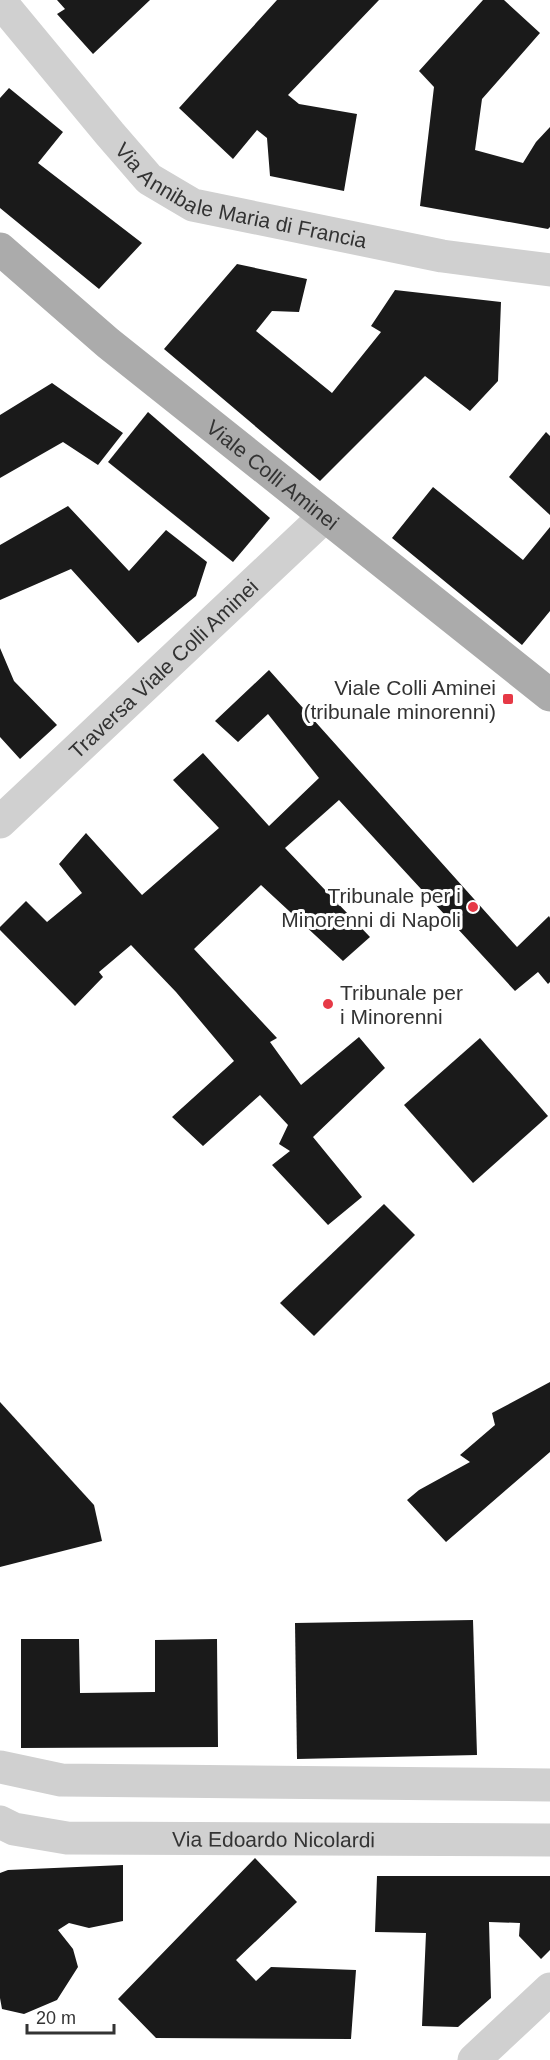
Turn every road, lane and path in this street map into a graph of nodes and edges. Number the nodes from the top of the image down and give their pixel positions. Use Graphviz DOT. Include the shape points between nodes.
graph roads {
  1 [pos="0,1"];
  2 [pos="0,249"];
  3 [pos="550,270"];
  4 [pos="325,516"];
  5 [pos="549,691"];
  6 [pos="0,822"];
  7 [pos="0,1767"];
  8 [pos="550,1785"];
  9 [pos="0,1822"];
  10 [pos="550,1840"];
  11 [pos="550,1989"];
  12 [pos="474,2060"];
  1 -- 3 [label="street, Via Annibale Maria di Francia" via="149,179 193,205 442,256"];
  2 -- 4 [label="main road, Viale Colli Aminei" via="108,343"];
  4 -- 5 [label="main road, Viale Colli Aminei"];
  4 -- 6 [label="street, Traversa Viale Colli Aminei"];
  7 -- 8 [label="street" via="61,1780"];
  9 -- 10 [label="street, Via Edoardo Nicolardi" via="14,1829 67,1838"];
  11 -- 12 [label="street"];
}
